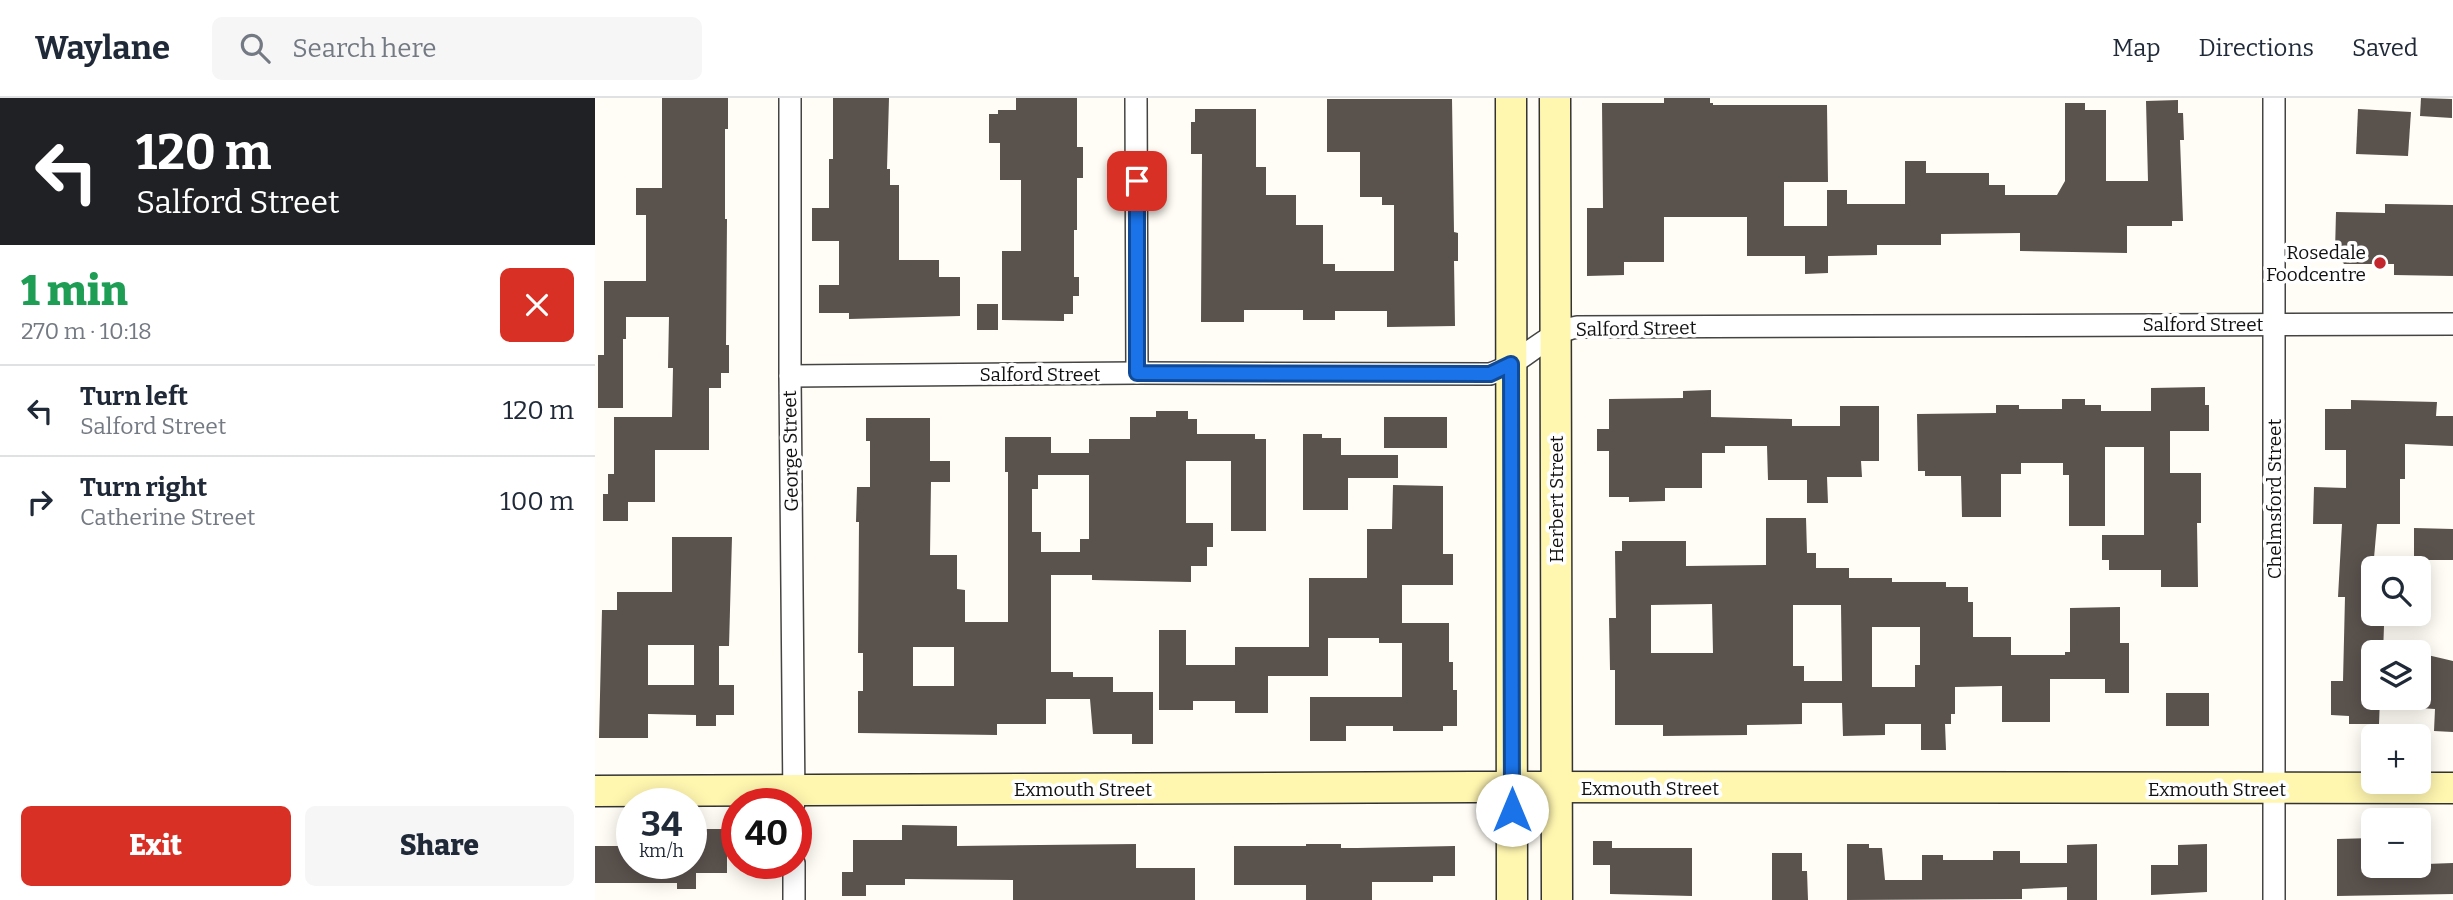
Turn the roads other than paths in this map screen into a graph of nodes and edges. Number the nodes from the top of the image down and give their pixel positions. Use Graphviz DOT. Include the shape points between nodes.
graph roads {
  1 [pos="790,98"];
  2 [pos="1136,98"];
  3 [pos="1511,98"];
  4 [pos="1555,98"];
  5 [pos="2273,98"];
  6 [pos="2274,324"];
  7 [pos="2453,324"];
  8 [pos="1555,334"];
  9 [pos="1511,364"];
  10 [pos="1137,373"];
  11 [pos="790,376"];
  12 [pos="1512,787"];
  13 [pos="794,788"];
  14 [pos="1557,788"];
  15 [pos="2453,788"];
  16 [pos="2274,789"];
  17 [pos="595,791"];
  18 [pos="721,795"];
  19 [pos="812,797"];
  20 [pos="794,879"];
  21 [pos="794,900"];
  22 [pos="1512,900"];
  23 [pos="1557,900"];
  24 [pos="2274,900"];
  1 -- 11 [label="street, George Street"];
  2 -- 10 [label="street"];
  3 -- 9 [label="street"];
  4 -- 8 [label="street, Herbert Street"];
  5 -- 6 [label="street, Chelmsford Street"];
  6 -- 7 [label="street, Salford Street"];
  6 -- 8 [label="street, Salford Street" via="1577,327"];
  6 -- 16 [label="street, Chelmsford Street"];
  8 -- 9 [label="street, Salford Street"];
  8 -- 14 [label="street, Herbert Street"];
  9 -- 10 [label="street, Salford Street" via="1490,374"];
  9 -- 12 [label="street"];
  10 -- 11 [label="street, Salford Street"];
  11 -- 13 [label="street, George Street"];
  12 -- 14 [label="street, Exmouth Street"];
  12 -- 19 [label="street, Exmouth Street"];
  12 -- 22 [label="street"];
  14 -- 16 [label="street, Exmouth Street"];
  14 -- 23 [label="street, Herbert Street"];
  15 -- 16 [label="street, Exmouth Street"];
  16 -- 24 [label="street, Chelmsford Street"];
  17 -- 18 [label="street, Exmouth Street"];
  20 -- 21 [label="street"];
}
